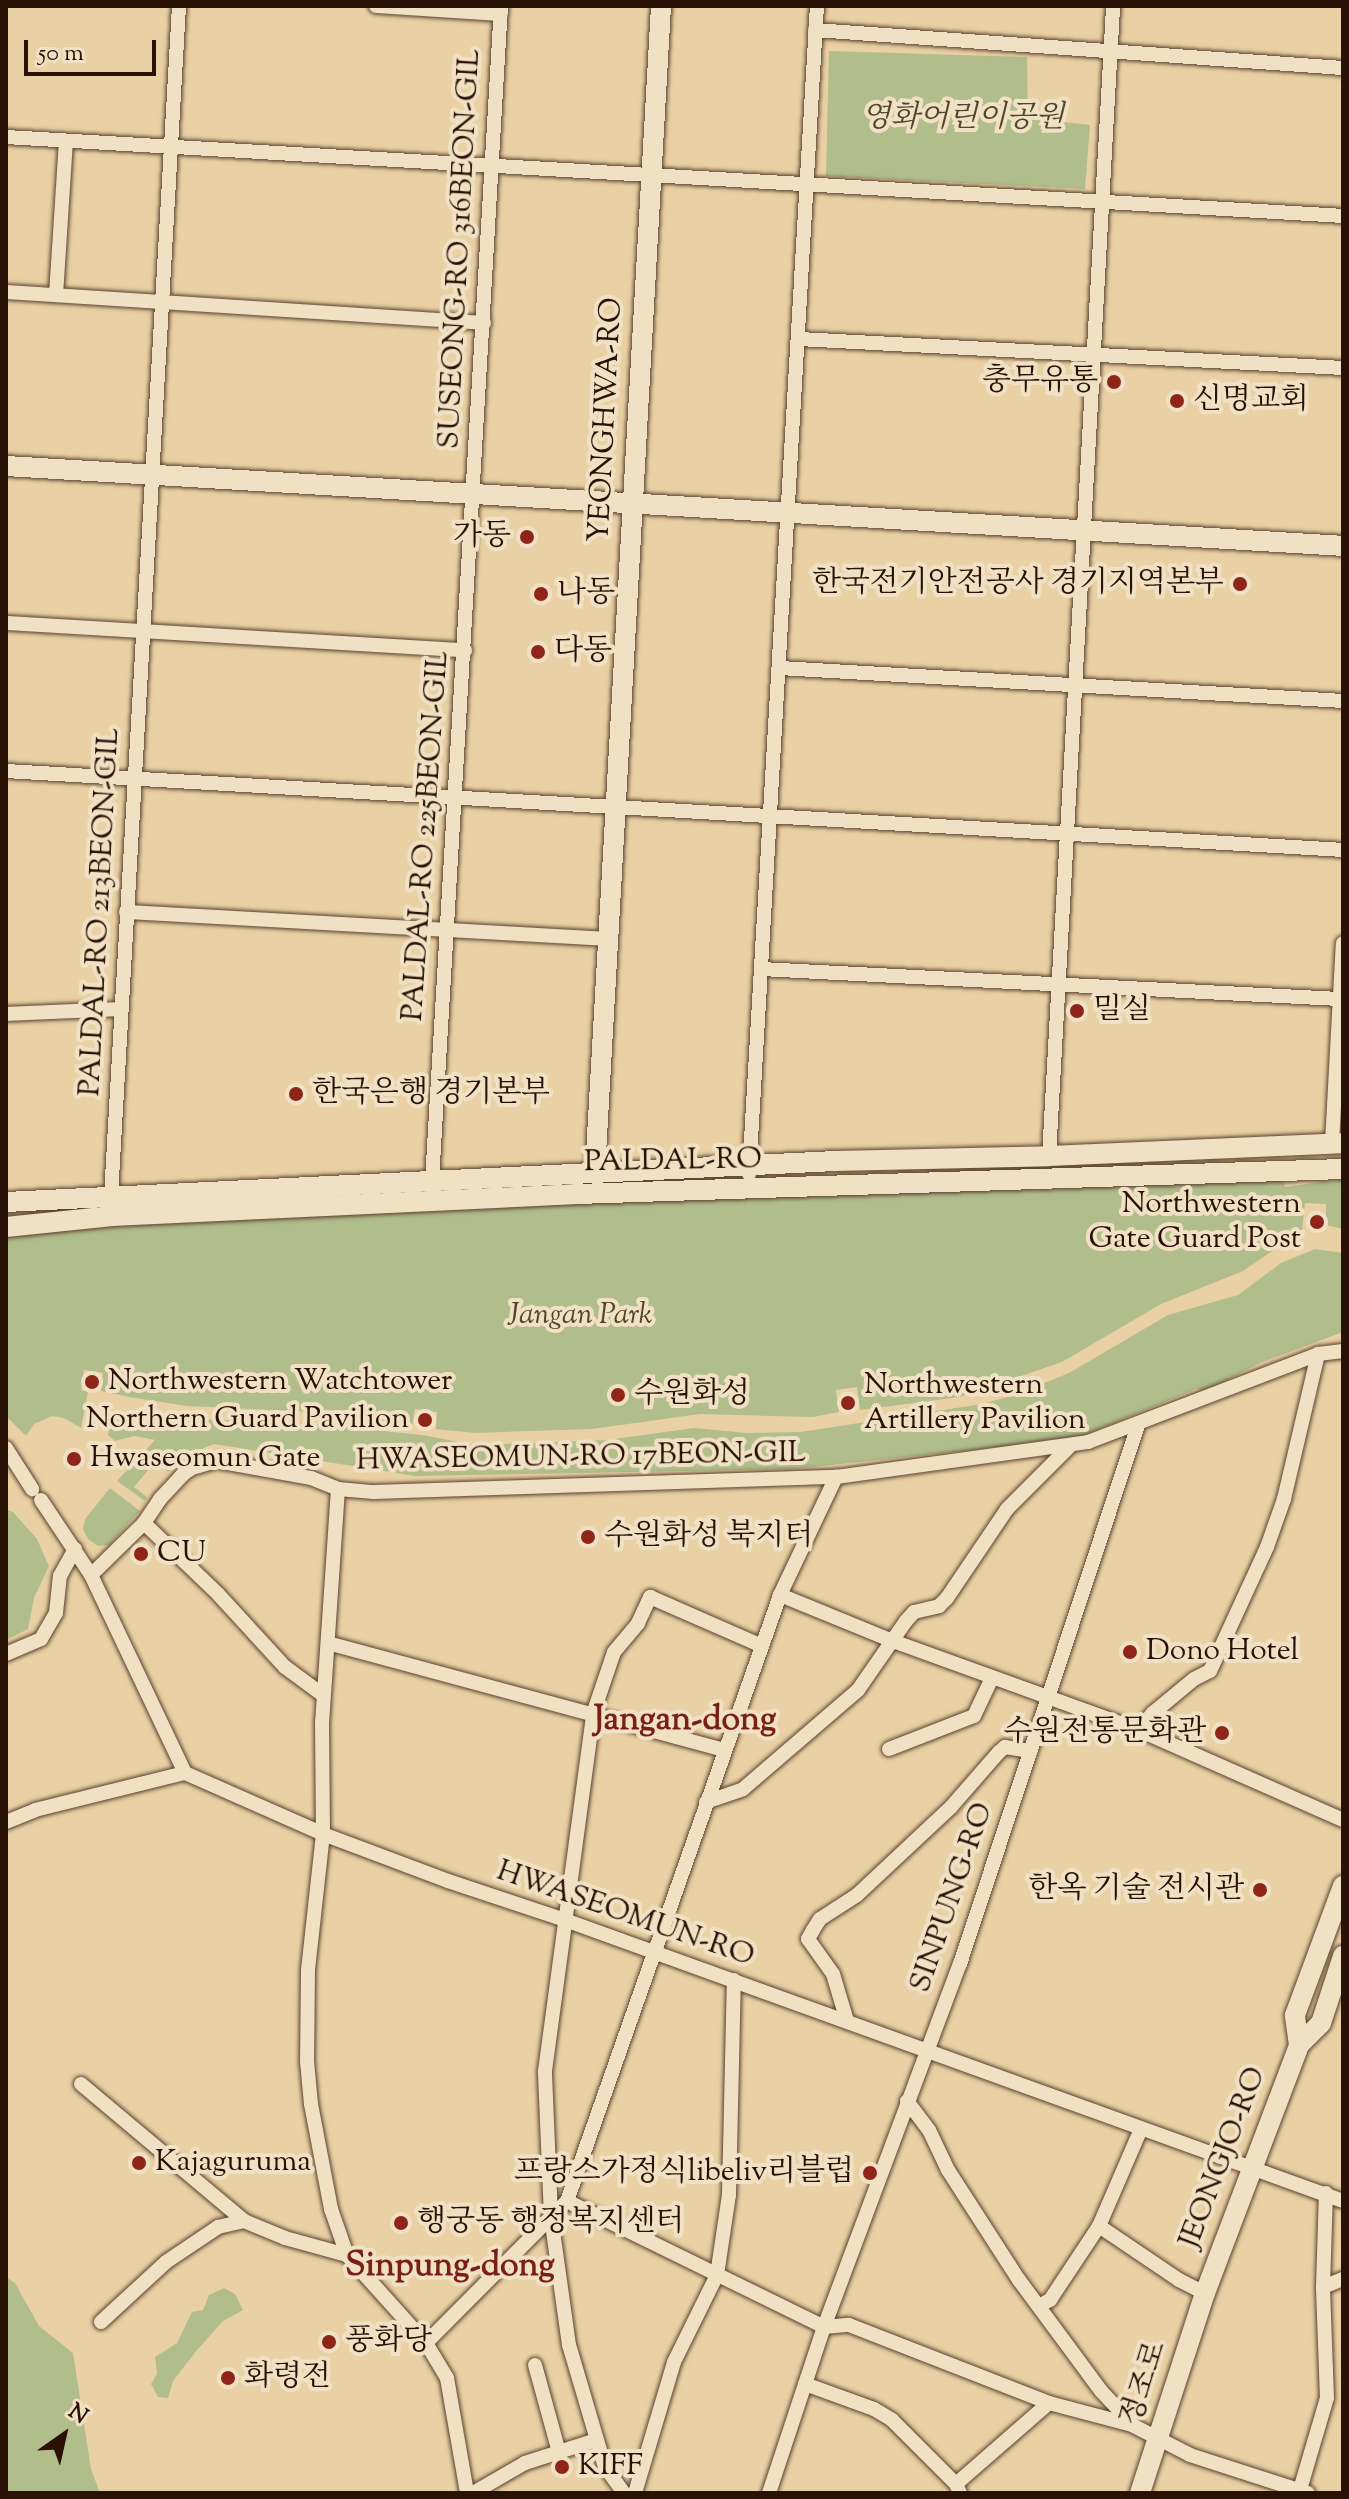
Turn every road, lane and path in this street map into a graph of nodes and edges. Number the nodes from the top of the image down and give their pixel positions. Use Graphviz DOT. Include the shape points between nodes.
graph roads {
  1 [pos="179,6"];
  2 [pos="376,6"];
  3 [pos="661,6"];
  4 [pos="817,6"];
  5 [pos="1113,6"];
  6 [pos="501,10"];
  7 [pos="815,30"];
  8 [pos="1111,49"];
  9 [pos="1343,68"];
  10 [pos="6,137"];
  11 [pos="66,142"];
  12 [pos="172,147"];
  13 [pos="491,165"];
  14 [pos="651,173"];
  15 [pos="809,183"];
  16 [pos="1101,202"];
  17 [pos="1343,216"];
  18 [pos="6,292"];
  19 [pos="56,295"];
  20 [pos="164,301"];
  21 [pos="484,323"];
  22 [pos="799,339"];
  23 [pos="1093,356"];
  24 [pos="1343,368"];
  25 [pos="6,466"];
  26 [pos="152,474"];
  27 [pos="473,494"];
  28 [pos="633,504"];
  29 [pos="789,512"];
  30 [pos="1082,530"];
  31 [pos="1343,546"];
  32 [pos="6,623"];
  33 [pos="144,632"];
  34 [pos="465,650"];
  35 [pos="780,668"];
  36 [pos="1074,686"];
  37 [pos="1343,701"];
  38 [pos="6,771"];
  39 [pos="135,778"];
  40 [pos="452,799"];
  41 [pos="613,806"];
  42 [pos="772,816"];
  43 [pos="1065,833"];
  44 [pos="1343,850"];
  45 [pos="126,912"];
  46 [pos="447,930"];
  47 [pos="606,939"];
  48 [pos="1343,943"];
  49 [pos="761,969"];
  50 [pos="1057,985"];
  51 [pos="1339,999"];
  52 [pos="120,1009"];
  53 [pos="6,1014"];
  54 [pos="1338,1143"];
  55 [pos="1049,1156"];
  56 [pos="749,1166"];
  57 [pos="1343,1169"];
  58 [pos="595,1172"];
  59 [pos="432,1181"];
  60 [pos="748,1190"];
  61 [pos="111,1196"];
  62 [pos="6,1202"];
  63 [pos="6,1227"];
  64 [pos="1343,1351"];
  65 [pos="1318,1354"];
  66 [pos="1138,1425"];
  67 [pos="1070,1446"];
  68 [pos="6,1448"];
  69 [pos="836,1477"];
  70 [pos="338,1489"];
  71 [pos="144,1523"];
  72 [pos="75,1549"];
  73 [pos="91,1575"];
  74 [pos="780,1595"];
  75 [pos="890,1640"];
  76 [pos="328,1643"];
  77 [pos="762,1646"];
  78 [pos="6,1654"];
  79 [pos="992,1678"];
  80 [pos="323,1695"];
  81 [pos="1049,1698"];
  82 [pos="593,1714"];
  83 [pos="1139,1730"];
  84 [pos="889,1749"];
  85 [pos="725,1750"];
  86 [pos="1031,1751"];
  87 [pos="185,1773"];
  88 [pos="706,1802"];
  89 [pos="1343,1820"];
  90 [pos="6,1822"];
  91 [pos="323,1834"];
  92 [pos="1343,1886"];
  93 [pos="565,1920"];
  94 [pos="652,1953"];
  95 [pos="1343,1956"];
  96 [pos="734,1980"];
  97 [pos="847,2021"];
  98 [pos="1299,2045"];
  99 [pos="926,2050"];
  100 [pos="81,2084"];
  101 [pos="907,2101"];
  102 [pos="1141,2129"];
  103 [pos="1252,2169"];
  104 [pos="1326,2193"];
  105 [pos="567,2201"];
  106 [pos="1343,2201"];
  107 [pos="551,2217"];
  108 [pos="244,2221"];
  109 [pos="1099,2226"];
  110 [pos="347,2255"];
  111 [pos="717,2275"];
  112 [pos="1343,2279"];
  113 [pos="1323,2287"];
  114 [pos="1205,2293"];
  115 [pos="1039,2306"];
  116 [pos="101,2322"];
  117 [pos="824,2327"];
  118 [pos="426,2343"];
  119 [pos="535,2365"];
  120 [pos="805,2384"];
  121 [pos="1049,2403"];
  122 [pos="1132,2425"];
  123 [pos="596,2440"];
  124 [pos="1158,2440"];
  125 [pos="559,2452"];
  126 [pos="958,2489"];
  127 [pos="1302,2492"];
  128 [pos="470,2493"];
  129 [pos="624,2493"];
  130 [pos="635,2493"];
  131 [pos="769,2493"];
  132 [pos="1140,2493"];
  1 -- 12 [label="street, PALDAL-RO 213BEON-GIL"];
  2 -- 6 [label="street"];
  3 -- 14 [label="street, YEONGHWA-RO"];
  4 -- 7 [label="street"];
  5 -- 8 [label="street"];
  6 -- 13 [label="street, SUSEONG-RO 316BEON-GIL"];
  7 -- 8 [label="street"];
  7 -- 15 [label="street"];
  8 -- 9 [label="street"];
  8 -- 16 [label="street"];
  10 -- 11 [label="street"];
  11 -- 12 [label="street"];
  11 -- 19 [label="street"];
  12 -- 13 [label="street"];
  12 -- 20 [label="street, PALDAL-RO 213BEON-GIL"];
  13 -- 14 [label="street"];
  13 -- 21 [label="street, SUSEONG-RO 316BEON-GIL"];
  14 -- 15 [label="street"];
  14 -- 28 [label="street, YEONGHWA-RO"];
  15 -- 16 [label="street"];
  15 -- 22 [label="street"];
  16 -- 17 [label="street"];
  16 -- 23 [label="street"];
  18 -- 19 [label="street"];
  19 -- 20 [label="street"];
  20 -- 21 [label="street"];
  20 -- 26 [label="street, PALDAL-RO 213BEON-GIL"];
  21 -- 27 [label="street, SUSEONG-RO 316BEON-GIL"];
  22 -- 23 [label="street"];
  22 -- 29 [label="street"];
  23 -- 24 [label="street"];
  23 -- 30 [label="street"];
  25 -- 26 [label="street"];
  26 -- 27 [label="street"];
  26 -- 33 [label="street, PALDAL-RO 213BEON-GIL"];
  27 -- 28 [label="street"];
  27 -- 34 [label="street, PALDAL-RO 225BEON-GIL"];
  28 -- 29 [label="street"];
  28 -- 41 [label="street, YEONGHWA-RO"];
  29 -- 30 [label="street"];
  29 -- 35 [label="street"];
  30 -- 31 [label="street"];
  30 -- 36 [label="street"];
  32 -- 33 [label="street"];
  33 -- 34 [label="street"];
  33 -- 39 [label="street, PALDAL-RO 213BEON-GIL"];
  34 -- 40 [label="street, PALDAL-RO 225BEON-GIL"];
  35 -- 36 [label="street"];
  35 -- 42 [label="street"];
  36 -- 37 [label="street"];
  36 -- 43 [label="street"];
  38 -- 39 [label="street"];
  39 -- 40 [label="street"];
  39 -- 45 [label="street, PALDAL-RO 213BEON-GIL"];
  40 -- 41 [label="street"];
  40 -- 46 [label="street, PALDAL-RO 225BEON-GIL"];
  41 -- 42 [label="street"];
  41 -- 47 [label="street, YEONGHWA-RO"];
  42 -- 43 [label="street"];
  42 -- 49 [label="street"];
  43 -- 44 [label="street"];
  43 -- 50 [label="street"];
  45 -- 46 [label="street"];
  45 -- 52 [label="street, PALDAL-RO 213BEON-GIL"];
  46 -- 47 [label="street"];
  46 -- 59 [label="street, PALDAL-RO 225BEON-GIL"];
  47 -- 58 [label="street, YEONGHWA-RO"];
  48 -- 51 [label="street"];
  49 -- 50 [label="street"];
  49 -- 56 [label="street"];
  50 -- 51 [label="street"];
  50 -- 55 [label="street"];
  51 -- 54 [label="street"];
  52 -- 53 [label="street"];
  52 -- 61 [label="street, PALDAL-RO 213BEON-GIL"];
  54 -- 55 [label="street, PALDAL-RO"];
  55 -- 56 [label="street, PALDAL-RO"];
  56 -- 58 [label="street, PALDAL-RO"];
  56 -- 60 [label="street"];
  57 -- 60 [label="street, PALDAL-RO"];
  58 -- 59 [label="street, PALDAL-RO"];
  59 -- 61 [label="street, PALDAL-RO"];
  60 -- 63 [label="street, PALDAL-RO" via="112,1216"];
  61 -- 62 [label="street, PALDAL-RO"];
  64 -- 65 [label="street, HWASEOMUN-RO 17BEON-GIL"];
  65 -- 66 [label="street, HWASEOMUN-RO 17BEON-GIL"];
  65 -- 83 [label="street" via="1284,1499 1210,1671 1153,1713"];
  66 -- 67 [label="street, HWASEOMUN-RO 17BEON-GIL"];
  66 -- 81 [label="street, SINPUNG-RO"];
  67 -- 69 [label="street, HWASEOMUN-RO 17BEON-GIL"];
  67 -- 75 [label="street" via="1007,1509 947,1598 939,1606 914,1612"];
  68 -- 72 [label="street"];
  69 -- 70 [label="street, HWASEOMUN-RO 17BEON-GIL"];
  69 -- 74 [label="street"];
  70 -- 71 [label="street, HWASEOMUN-RO 17BEON-GIL" via="311,1478 217,1461 182,1475"];
  70 -- 76 [label="street"];
  71 -- 73 [label="street, HWASEOMUN-RO 17BEON-GIL"];
  71 -- 80 [label="street" via="285,1667"];
  72 -- 73 [label="street"];
  72 -- 78 [label="street" via="60,1576 56,1613 41,1639"];
  73 -- 87 [label="street"];
  74 -- 75 [label="street"];
  74 -- 77 [label="street"];
  75 -- 79 [label="street"];
  75 -- 88 [label="street" via="858,1690 817,1727 743,1789"];
  76 -- 80 [label="street"];
  76 -- 82 [label="street"];
  77 -- 82 [label="street" via="650,1597 638,1623 614,1652"];
  77 -- 85 [label="street"];
  79 -- 81 [label="street"];
  79 -- 84 [label="street" via="974,1716"];
  80 -- 91 [label="street"];
  81 -- 83 [label="street"];
  81 -- 86 [label="street, SINPUNG-RO"];
  82 -- 85 [label="street"];
  82 -- 93 [label="street"];
  83 -- 89 [label="street"];
  85 -- 88 [label="street"];
  86 -- 97 [label="street" via="1005,1747 951,1807 857,1895 820,1919 808,1939 833,1974"];
  86 -- 99 [label="street, SINPUNG-RO"];
  87 -- 90 [label="street"];
  87 -- 91 [label="street, HWASEOMUN-RO"];
  88 -- 94 [label="street"];
  91 -- 93 [label="street, HWASEOMUN-RO"];
  91 -- 110 [label="street" via="308,1970 307,2061 331,2209"];
  92 -- 98 [label="street, JEONGJO-RO" via="1295,2015"];
  93 -- 94 [label="street, HWASEOMUN-RO"];
  93 -- 107 [label="street" via="545,2071"];
  94 -- 96 [label="street, HWASEOMUN-RO"];
  94 -- 105 [label="street"];
  95 -- 98 [label="street, JEONGJO-RO" via="1321,2023"];
  96 -- 97 [label="street, HWASEOMUN-RO"];
  96 -- 111 [label="street" via="729,2195"];
  97 -- 99 [label="street, HWASEOMUN-RO"];
  98 -- 103 [label="street, JEONGJO-RO"];
  99 -- 101 [label="street, SINPUNG-RO"];
  99 -- 102 [label="street, HWASEOMUN-RO"];
  100 -- 108 [label="street"];
  101 -- 115 [label="street"];
  101 -- 117 [label="street, SINPUNG-RO"];
  102 -- 103 [label="street, HWASEOMUN-RO"];
  102 -- 109 [label="street"];
  103 -- 104 [label="street, HWASEOMUN-RO"];
  103 -- 114 [label="street, JEONGJO-RO"];
  104 -- 106 [label="street, HWASEOMUN-RO"];
  104 -- 113 [label="street"];
  105 -- 107 [label="street"];
  105 -- 111 [label="street"];
  107 -- 118 [label="street"];
  107 -- 123 [label="street" via="569,2345"];
  108 -- 110 [label="street"];
  108 -- 116 [label="street" via="218,2227 166,2262"];
  109 -- 114 [label="street"];
  109 -- 115 [label="street" via="1050,2300"];
  110 -- 118 [label="street"];
  111 -- 117 [label="street"];
  111 -- 130 [label="street" via="674,2362"];
  112 -- 113 [label="street"];
  113 -- 127 [label="street" via="1327,2398"];
  114 -- 124 [label="street, 정조로"];
  115 -- 122 [label="street"];
  117 -- 120 [label="street, SINPUNG-RO"];
  117 -- 121 [label="street" via="849,2325"];
  118 -- 128 [label="street" via="447,2378"];
  119 -- 125 [label="street"];
  120 -- 126 [label="street" via="892,2420"];
  120 -- 131 [label="street, SINPUNG-RO"];
  121 -- 122 [label="street"];
  121 -- 126 [label="street"];
  122 -- 124 [label="street"];
  123 -- 125 [label="street"];
  123 -- 129 [label="street" via="605,2467"];
  124 -- 127 [label="street"];
  124 -- 132 [label="street, 정조로"];
  125 -- 128 [label="street" via="525,2463"];
}
